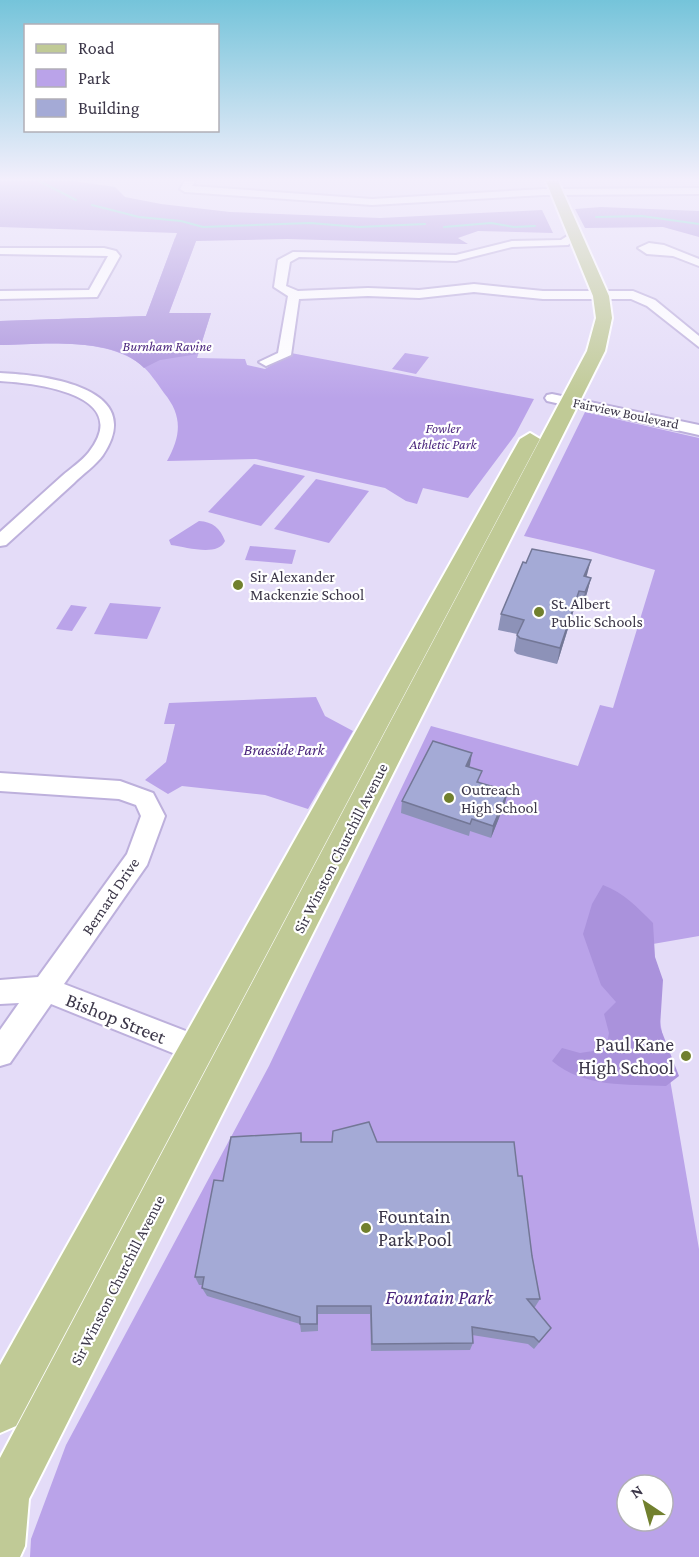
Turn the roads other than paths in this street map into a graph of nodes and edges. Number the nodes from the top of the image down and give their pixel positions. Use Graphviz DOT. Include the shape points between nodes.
graph roads {
  1 [pos="112,254"];
  2 [pos="473,254"];
  3 [pos="576,254"];
  4 [pos="676,254"];
  5 [pos="699,262"];
  6 [pos="0,294"];
  7 [pos="294,294"];
  8 [pos="593,296"];
  9 [pos="695,340"];
  10 [pos="699,355"];
  11 [pos="266,362"];
  12 [pos="0,377"];
  13 [pos="562,399"];
  14 [pos="699,430"];
  15 [pos="0,541"];
  16 [pos="0,782"];
  17 [pos="45,989"];
  18 [pos="0,992"];
  19 [pos="196,1050"];
  20 [pos="0,1053"];
  21 [pos="230,1062"];
  22 [pos="0,1410"];
  23 [pos="3,1501"];
  24 [pos="0,1546"];
  1 -- 6 [label="street" via="93,294"];
  2 -- 7 [label="street" via="456,258 297,254 284,260 279,285 283,291"];
  3 -- 8 [label="main road, Sir Winston Churchill Avenue"];
  4 -- 5 [label="street"];
  7 -- 8 [label="street" via="419,294 474,288"];
  7 -- 11 [label="street" via="284,355"];
  8 -- 9 [label="street" via="644,298"];
  8 -- 13 [label="main road, Sir Winston Churchill Avenue" via="604,318 598,345"];
  9 -- 10 [label="street" via="683,343 682,347"];
  12 -- 15 [label="street" via="43,380 76,389 98,404 108,428 105,441 90,460"];
  13 -- 14 [label="street, Fairview Boulevard"];
  13 -- 19 [label="main road, Sir Winston Churchill Avenue"];
  13 -- 21 [label="main road, Sir Winston Churchill Avenue"];
  16 -- 17 [label="street, Bernard Drive" via="120,790 139,795 152,809 152,823 138,858"];
  17 -- 18 [label="street, Bishop Street"];
  17 -- 19 [label="street, Bishop Street"];
  17 -- 20 [label="street"];
  19 -- 21 [label="street, Bishop Street"];
  19 -- 22 [label="main road, Sir Winston Churchill Avenue"];
  21 -- 23 [label="main road, Sir Winston Churchill Avenue"];
  23 -- 24 [label="main road"];
}
